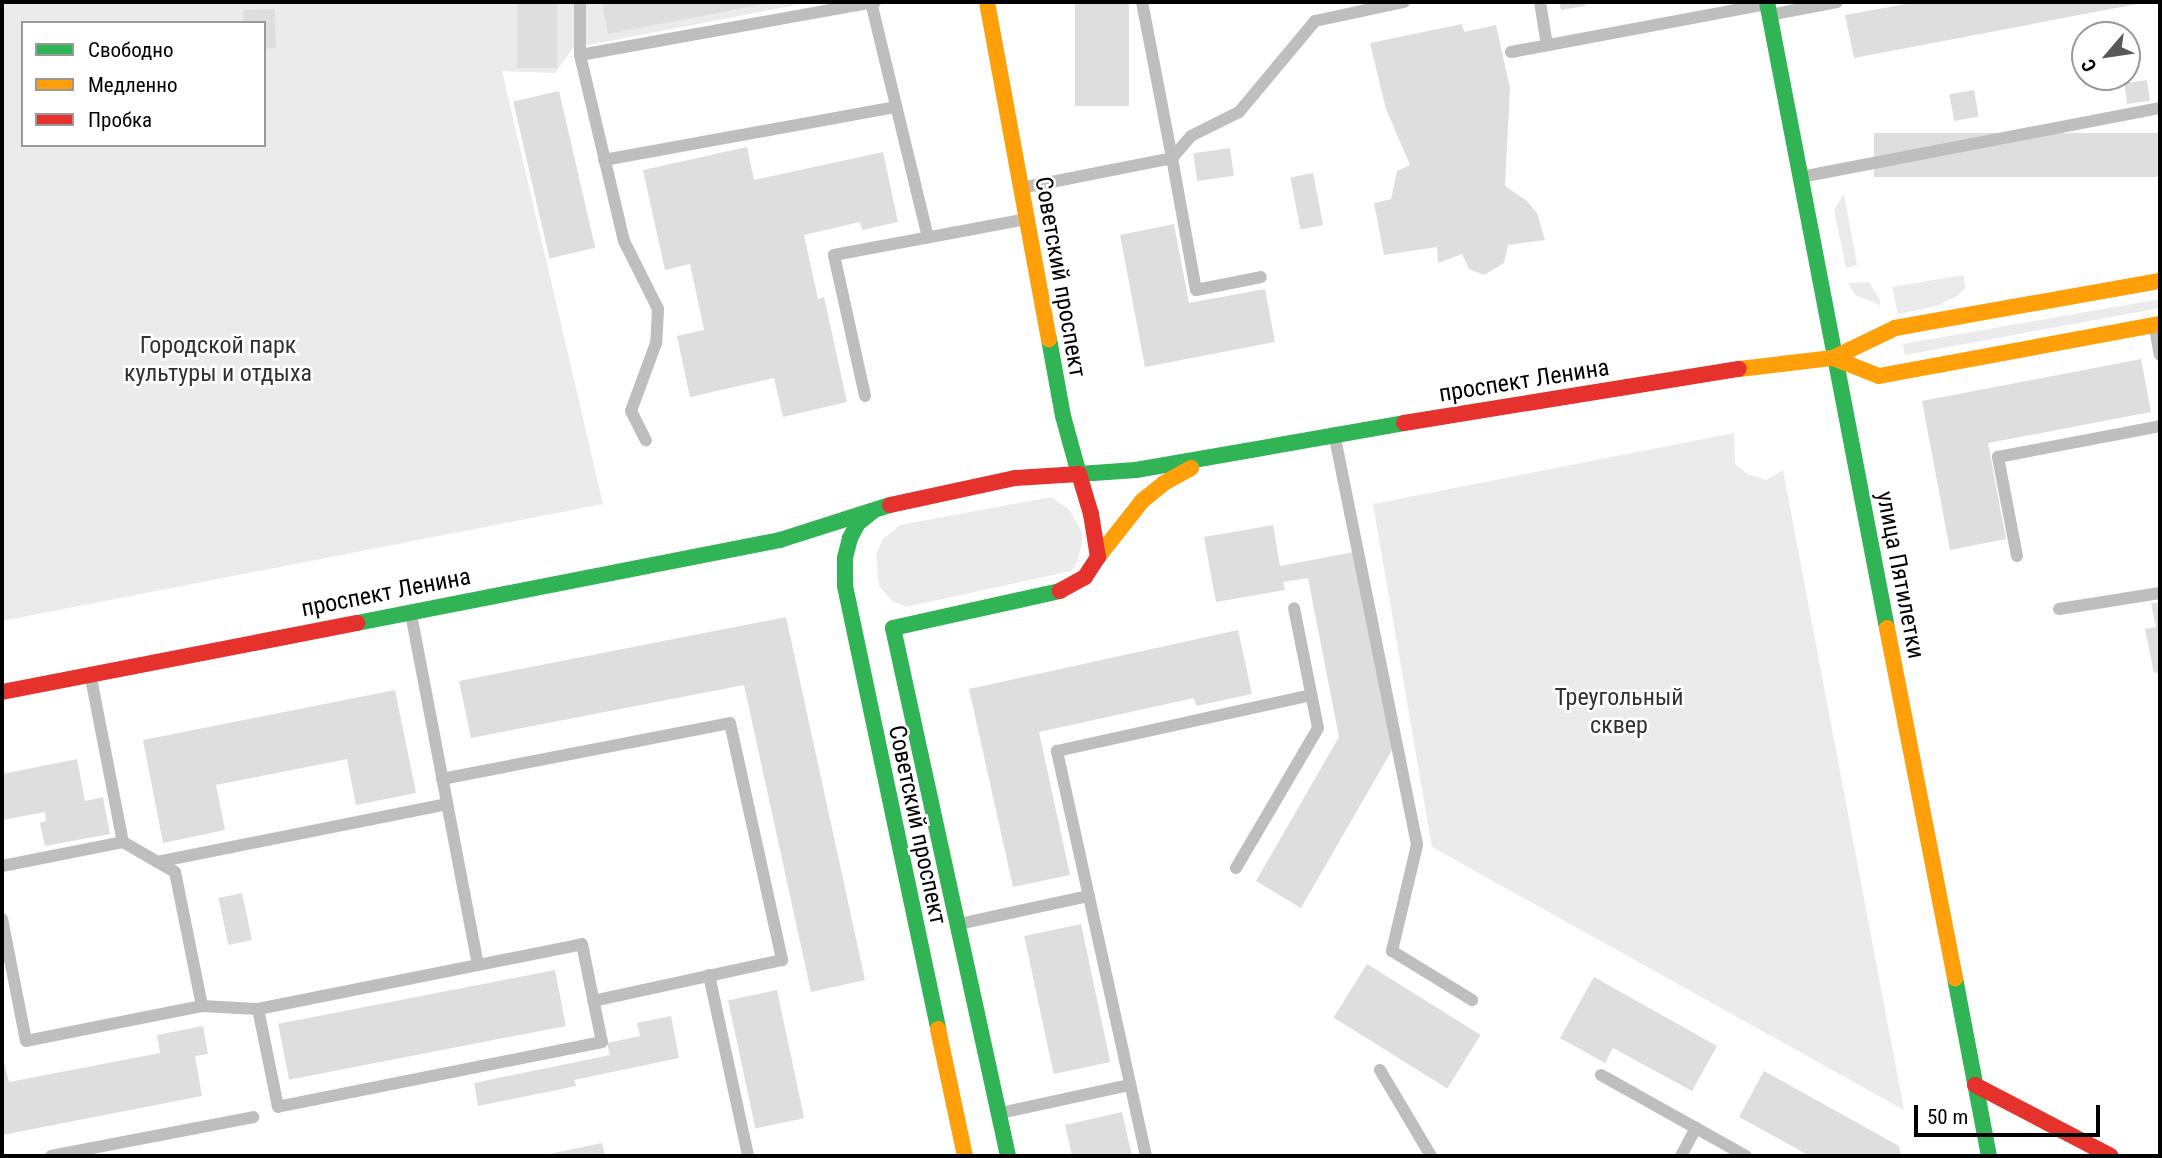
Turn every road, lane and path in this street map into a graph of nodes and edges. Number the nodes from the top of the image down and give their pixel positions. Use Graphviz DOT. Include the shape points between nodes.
graph roads {
  1 [pos="580,2"];
  2 [pos="873,2"];
  3 [pos="987,2"];
  4 [pos="1142,2"];
  5 [pos="1404,2"];
  6 [pos="1540,2"];
  7 [pos="1837,2"];
  8 [pos="1768,7"];
  9 [pos="1547,45"];
  10 [pos="1511,52"];
  11 [pos="580,55"];
  12 [pos="896,107"];
  13 [pos="2160,108"];
  14 [pos="1172,158"];
  15 [pos="604,160"];
  16 [pos="1801,177"];
  17 [pos="1021,188"];
  18 [pos="1027,219"];
  19 [pos="928,237"];
  20 [pos="1261,277"];
  21 [pos="2160,281"];
  22 [pos="2157,325"];
  23 [pos="2160,355"];
  24 [pos="1833,358"];
  25 [pos="865,396"];
  26 [pos="2160,426"];
  27 [pos="1334,433"];
  28 [pos="646,440"];
  29 [pos="1222,454"];
  30 [pos="1079,474"];
  31 [pos="873,511"];
  32 [pos="780,540"];
  33 [pos="801,545"];
  34 [pos="2017,556"];
  35 [pos="1098,557"];
  36 [pos="830,570"];
  37 [pos="845,586"];
  38 [pos="2160,593"];
  39 [pos="1294,608"];
  40 [pos="2059,609"];
  41 [pos="410,612"];
  42 [pos="893,628"];
  43 [pos="90,674"];
  44 [pos="2,692"];
  45 [pos="1311,695"];
  46 [pos="443,779"];
  47 [pos="447,804"];
  48 [pos="123,842"];
  49 [pos="157,862"];
  50 [pos="2,866"];
  51 [pos="1236,869"];
  52 [pos="1089,896"];
  53 [pos="2,919"];
  54 [pos="957,925"];
  55 [pos="478,965"];
  56 [pos="709,975"];
  57 [pos="1472,1000"];
  58 [pos="593,1001"];
  59 [pos="202,1006"];
  60 [pos="258,1009"];
  61 [pos="1380,1070"];
  62 [pos="1601,1075"];
  63 [pos="1130,1085"];
  64 [pos="1975,1085"];
  65 [pos="998,1113"];
  66 [pos="253,1117"];
  67 [pos="1696,1128"];
  68 [pos="1988,1149"];
  69 [pos="2006,1151"];
  70 [pos="51,1156"];
  71 [pos="748,1156"];
  72 [pos="965,1156"];
  73 [pos="1008,1156"];
  74 [pos="1146,1156"];
  75 [pos="1431,1156"];
  76 [pos="1681,1156"];
  77 [pos="1746,1156"];
  78 [pos="2111,1156"];
  1 -- 11 [label="lane"];
  2 -- 11 [label="lane"];
  2 -- 12 [label="lane"];
  3 -- 17 [label="main road, Советский проспект"];
  4 -- 14 [label="lane"];
  5 -- 14 [label="lane" via="1315,21 1240,112 1191,136"];
  6 -- 9 [label="lane"];
  7 -- 8 [label="lane"];
  8 -- 9 [label="lane"];
  8 -- 16 [label="main road, улица Пятилетки"];
  9 -- 10 [label="lane"];
  11 -- 15 [label="lane"];
  12 -- 15 [label="lane"];
  12 -- 19 [label="lane"];
  13 -- 16 [label="lane"];
  14 -- 17 [label="lane"];
  14 -- 20 [label="lane" via="1196,290"];
  15 -- 28 [label="lane" via="624,241 658,309 656,342 631,411"];
  16 -- 24 [label="main road, улица Пятилетки"];
  17 -- 18 [label="main road, Советский проспект"];
  18 -- 19 [label="lane"];
  18 -- 30 [label="main road, Советский проспект" via="1063,416"];
  19 -- 25 [label="lane" via="834,255"];
  21 -- 24 [label="main road, проспект Ленина" via="1895,328"];
  22 -- 23 [label="lane"];
  22 -- 24 [label="main road, проспект Ленина" via="1879,376"];
  24 -- 27 [label="main road, проспект Ленина" via="1760,365"];
  24 -- 64 [label="main road, улица Пятилетки"];
  26 -- 34 [label="lane" via="1998,457"];
  27 -- 29 [label="main road, проспект Ленина"];
  27 -- 57 [label="lane" via="1417,845 1392,951"];
  29 -- 30 [label="main road, проспект Ленина" via="1136,471"];
  29 -- 35 [label="main road, проспект Ленина" via="1156,489"];
  30 -- 31 [label="main road, проспект Ленина" via="1015,478"];
  30 -- 35 [label="main road, Советский проспект"];
  31 -- 32 [label="main road, проспект Ленина"];
  31 -- 37 [label="main road, Советский проспект" via="850,538"];
  32 -- 33 [label="main road, проспект Ленина"];
  32 -- 41 [label="main road, проспект Ленина"];
  35 -- 42 [label="main road, проспект Ленина" via="1084,577 1053,594"];
  36 -- 37 [label="main road"];
  37 -- 42 [label="main road"];
  37 -- 72 [label="main road, Советский проспект"];
  38 -- 40 [label="lane"];
  39 -- 45 [label="lane"];
  41 -- 43 [label="main road, проспект Ленина"];
  41 -- 46 [label="lane"];
  42 -- 54 [label="main road, Советский проспект"];
  43 -- 44 [label="main road, проспект Ленина"];
  43 -- 48 [label="lane"];
  45 -- 51 [label="lane" via="1318,728"];
  45 -- 52 [label="lane" via="1057,751"];
  46 -- 47 [label="lane"];
  46 -- 56 [label="lane" via="730,723 782,960"];
  47 -- 49 [label="lane"];
  47 -- 55 [label="lane"];
  48 -- 49 [label="lane"];
  48 -- 50 [label="lane"];
  49 -- 59 [label="lane" via="175,872"];
  52 -- 54 [label="lane"];
  52 -- 63 [label="lane"];
  53 -- 59 [label="lane" via="26,1041"];
  54 -- 65 [label="main road, Советский проспект"];
  55 -- 58 [label="lane" via="582,944"];
  55 -- 60 [label="lane"];
  56 -- 58 [label="lane"];
  56 -- 71 [label="lane"];
  58 -- 60 [label="lane" via="601,1042 278,1107"];
  59 -- 60 [label="lane"];
  61 -- 75 [label="lane"];
  62 -- 67 [label="lane"];
  63 -- 65 [label="lane"];
  63 -- 74 [label="lane"];
  64 -- 68 [label="main road, улица Пятилетки"];
  64 -- 78 [label="main road"];
  65 -- 73 [label="main road, Советский проспект"];
  66 -- 70 [label="lane"];
  67 -- 76 [label="lane"];
  67 -- 77 [label="lane"];
  68 -- 69 [label="main road"];
}
